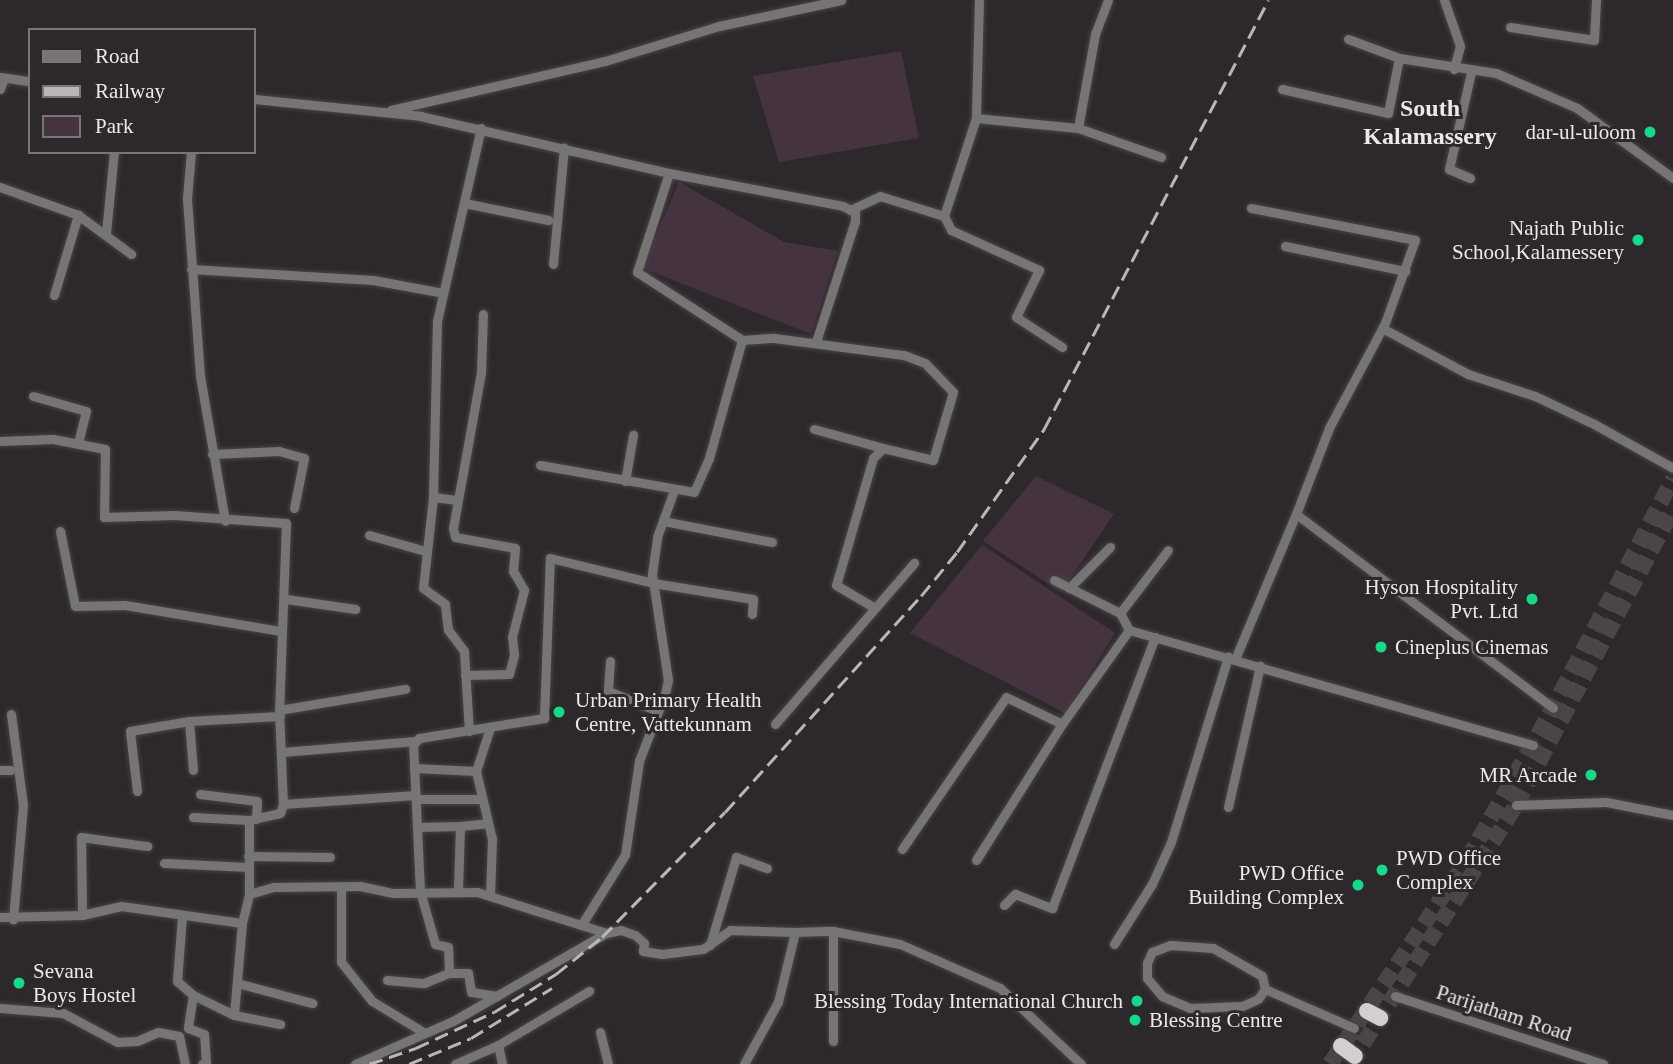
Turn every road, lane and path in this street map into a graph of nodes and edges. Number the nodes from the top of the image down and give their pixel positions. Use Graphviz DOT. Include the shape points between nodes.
graph roads {
  1 [pos="841,0"];
  2 [pos="979,0"];
  3 [pos="1108,0"];
  4 [pos="1444,0"];
  5 [pos="1596,0"];
  6 [pos="1510,27"];
  7 [pos="1348,39"];
  8 [pos="1399,58"];
  9 [pos="1454,69"];
  10 [pos="1471,72"];
  11 [pos="2,78"];
  12 [pos="28,80"];
  13 [pos="0,89"];
  14 [pos="1282,89"];
  15 [pos="256,99"];
  16 [pos="386,112"];
  17 [pos="976,118"];
  18 [pos="481,128"];
  19 [pos="1078,128"];
  20 [pos="564,148"];
  21 [pos="114,154"];
  22 [pos="191,154"];
  23 [pos="1161,156"];
  24 [pos="669,173"];
  25 [pos="1471,178"];
  26 [pos="1673,178"];
  27 [pos="0,187"];
  28 [pos="464,203"];
  29 [pos="1251,208"];
  30 [pos="850,210"];
  31 [pos="78,215"];
  32 [pos="944,216"];
  33 [pos="548,220"];
  34 [pos="106,233"];
  35 [pos="1285,246"];
  36 [pos="131,254"];
  37 [pos="553,264"];
  38 [pos="191,268"];
  39 [pos="1405,271"];
  40 [pos="443,293"];
  41 [pos="54,295"];
  42 [pos="483,313"];
  43 [pos="1382,328"];
  44 [pos="742,340"];
  45 [pos="816,342"];
  46 [pos="1062,347"];
  47 [pos="33,396"];
  48 [pos="814,429"];
  49 [pos="632,435"];
  50 [pos="0,441"];
  51 [pos="78,444"];
  52 [pos="883,448"];
  53 [pos="212,454"];
  54 [pos="540,465"];
  55 [pos="1673,468"];
  56 [pos="625,481"];
  57 [pos="674,490"];
  58 [pos="433,497"];
  59 [pos="457,500"];
  60 [pos="294,508"];
  61 [pos="1296,514"];
  62 [pos="225,521"];
  63 [pos="663,521"];
  64 [pos="60,531"];
  65 [pos="369,535"];
  66 [pos="772,542"];
  67 [pos="1110,547"];
  68 [pos="1168,550"];
  69 [pos="425,551"];
  70 [pos="914,563"];
  71 [pos="1054,580"];
  72 [pos="653,583"];
  73 [pos="1069,588"];
  74 [pos="286,599"];
  75 [pos="875,608"];
  76 [pos="355,609"];
  77 [pos="1120,613"];
  78 [pos="752,614"];
  79 [pos="1129,630"];
  80 [pos="280,631"];
  81 [pos="1155,637"];
  82 [pos="1232,658"];
  83 [pos="610,661"];
  84 [pos="1259,666"];
  85 [pos="465,675"];
  86 [pos="405,689"];
  87 [pos="1553,708"];
  88 [pos="658,711"];
  89 [pos="279,713"];
  90 [pos="11,714"];
  91 [pos="189,720"];
  92 [pos="775,724"];
  93 [pos="1062,724"];
  94 [pos="490,728"];
  95 [pos="469,731"];
  96 [pos="416,741"];
  97 [pos="1533,745"];
  98 [pos="282,751"];
  99 [pos="414,768"];
  100 [pos="193,770"];
  101 [pos="476,771"];
  102 [pos="137,791"];
  103 [pos="200,794"];
  104 [pos="416,797"];
  105 [pos="481,799"];
  106 [pos="283,804"];
  107 [pos="1516,805"];
  108 [pos="1228,807"];
  109 [pos="1673,815"];
  110 [pos="193,817"];
  111 [pos="252,819"];
  112 [pos="487,823"];
  113 [pos="460,826"];
  114 [pos="417,827"];
  115 [pos="147,846"];
  116 [pos="902,849"];
  117 [pos="248,856"];
  118 [pos="330,857"];
  119 [pos="976,860"];
  120 [pos="164,863"];
  121 [pos="248,867"];
  122 [pos="767,868"];
  123 [pos="341,887"];
  124 [pos="458,890"];
  125 [pos="420,891"];
  126 [pos="249,894"];
  127 [pos="490,895"];
  128 [pos="1004,905"];
  129 [pos="82,915"];
  130 [pos="182,916"];
  131 [pos="0,917"];
  132 [pos="13,920"];
  133 [pos="242,923"];
  134 [pos="582,924"];
  135 [pos="833,931"];
  136 [pos="795,932"];
  137 [pos="607,933"];
  138 [pos="1114,944"];
  139 [pos="709,946"];
  140 [pos="449,972"];
  141 [pos="387,980"];
  142 [pos="237,983"];
  143 [pos="1265,989"];
  144 [pos="589,991"];
  145 [pos="193,995"];
  146 [pos="496,996"];
  147 [pos="1395,996"];
  148 [pos="312,1003"];
  149 [pos="0,1008"];
  150 [pos="234,1016"];
  151 [pos="280,1024"];
  152 [pos="1354,1028"];
  153 [pos="600,1032"];
  154 [pos="425,1034"];
  155 [pos="833,1041"];
  156 [pos="498,1045"];
  157 [pos="1341,1046"];
  158 [pos="1355,1056"];
  159 [pos="460,1063"];
  160 [pos="185,1064"];
  161 [pos="202,1064"];
  162 [pos="355,1064"];
  163 [pos="502,1064"];
  164 [pos="608,1064"];
  165 [pos="744,1064"];
  166 [pos="1081,1064"];
  167 [pos="1603,1064"];
  1 -- 16 [label="street" via="719,26 605,61"];
  2 -- 17 [label="street"];
  3 -- 19 [label="street" via="1095,34"];
  4 -- 9 [label="street" via="1460,46"];
  5 -- 6 [label="street" via="1594,40"];
  7 -- 8 [label="street"];
  8 -- 9 [label="street"];
  8 -- 14 [label="street" via="1388,113"];
  9 -- 10 [label="street"];
  10 -- 25 [label="street" via="1449,169"];
  10 -- 26 [label="street" via="1496,74 1567,103"];
  11 -- 12 [label="street"];
  11 -- 13 [label="street"];
  15 -- 16 [label="street"];
  16 -- 18 [label="street"];
  17 -- 19 [label="street"];
  17 -- 32 [label="street"];
  18 -- 20 [label="street"];
  18 -- 28 [label="street"];
  19 -- 23 [label="street"];
  20 -- 24 [label="street"];
  20 -- 37 [label="street"];
  21 -- 34 [label="street"];
  22 -- 38 [label="street" via="187,199"];
  24 -- 30 [label="street"];
  24 -- 44 [label="street" via="636,272"];
  27 -- 31 [label="street"];
  28 -- 33 [label="street"];
  28 -- 40 [label="street"];
  29 -- 39 [label="street" via="1415,240"];
  30 -- 32 [label="street" via="880,196"];
  30 -- 45 [label="street" via="855,221"];
  31 -- 34 [label="street"];
  31 -- 41 [label="street"];
  32 -- 46 [label="street" via="951,230 1039,270 1016,317"];
  34 -- 36 [label="street"];
  35 -- 39 [label="street"];
  38 -- 40 [label="street" via="373,280"];
  38 -- 53 [label="street"];
  39 -- 43 [label="street"];
  40 -- 58 [label="street" via="437,321"];
  42 -- 59 [label="street" via="481,373"];
  43 -- 55 [label="street" via="1468,374 1535,396 1594,424"];
  43 -- 61 [label="street" via="1329,428"];
  44 -- 45 [label="street"];
  44 -- 57 [label="street" via="709,458 694,492"];
  45 -- 52 [label="street" via="904,355 925,363 953,392 933,460"];
  47 -- 51 [label="street" via="86,411"];
  48 -- 52 [label="street"];
  49 -- 56 [label="street"];
  50 -- 51 [label="street" via="53,439"];
  51 -- 62 [label="street" via="105,449 104,517 174,515"];
  52 -- 75 [label="street" via="873,458 836,585"];
  53 -- 60 [label="street" via="279,451 304,458"];
  53 -- 62 [label="street"];
  54 -- 56 [label="street"];
  56 -- 57 [label="street"];
  57 -- 63 [label="street"];
  58 -- 59 [label="street"];
  58 -- 69 [label="street"];
  59 -- 85 [label="street" via="455,537 515,548 513,572 524,590 512,637 509,674"];
  61 -- 82 [label="street"];
  61 -- 87 [label="street"];
  62 -- 74 [label="street" via="286,523"];
  63 -- 66 [label="street"];
  63 -- 72 [label="street"];
  64 -- 80 [label="street" via="75,606 125,605"];
  65 -- 69 [label="street"];
  67 -- 73 [label="street"];
  68 -- 77 [label="street"];
  69 -- 85 [label="street" via="423,588 445,604 448,630 464,652"];
  70 -- 75 [label="street"];
  71 -- 73 [label="street"];
  72 -- 78 [label="street" via="753,599"];
  72 -- 88 [label="street" via="668,680"];
  72 -- 94 [label="street" via="550,558 544,718"];
  73 -- 77 [label="street"];
  74 -- 76 [label="street"];
  74 -- 80 [label="street"];
  75 -- 92 [label="street"];
  77 -- 79 [label="street"];
  79 -- 81 [label="street"];
  79 -- 93 [label="street"];
  80 -- 89 [label="street"];
  81 -- 82 [label="street"];
  81 -- 128 [label="street" via="1052,908 1015,894"];
  82 -- 84 [label="street"];
  82 -- 138 [label="street" via="1171,842 1152,884"];
  83 -- 88 [label="street" via="608,691"];
  84 -- 97 [label="street"];
  84 -- 108 [label="street"];
  85 -- 95 [label="street"];
  86 -- 89 [label="street"];
  88 -- 134 [label="street" via="639,761 625,855"];
  89 -- 91 [label="street"];
  89 -- 98 [label="street"];
  90 -- 132 [label="street" via="23,805"];
  91 -- 100 [label="street"];
  91 -- 102 [label="street" via="130,731"];
  93 -- 116 [label="street" via="1006,696"];
  93 -- 119 [label="street"];
  94 -- 95 [label="street"];
  94 -- 101 [label="street"];
  95 -- 96 [label="street"];
  96 -- 98 [label="street"];
  96 -- 99 [label="street"];
  98 -- 106 [label="street"];
  99 -- 101 [label="street"];
  99 -- 104 [label="street"];
  101 -- 105 [label="street"];
  103 -- 111 [label="street" via="257,801"];
  104 -- 105 [label="street"];
  104 -- 106 [label="street"];
  104 -- 114 [label="street"];
  105 -- 112 [label="street"];
  106 -- 111 [label="street" via="280,813"];
  107 -- 109 [label="street" via="1606,802"];
  110 -- 111 [label="street"];
  111 -- 117 [label="street"];
  112 -- 113 [label="street"];
  112 -- 127 [label="street" via="492,839"];
  113 -- 114 [label="street"];
  113 -- 124 [label="street"];
  114 -- 125 [label="street"];
  115 -- 129 [label="street" via="80,837"];
  117 -- 118 [label="street"];
  117 -- 121 [label="street"];
  120 -- 121 [label="street"];
  121 -- 126 [label="street"];
  122 -- 139 [label="street" via="736,857"];
  123 -- 125 [label="street"];
  123 -- 126 [label="street" via="274,887"];
  123 -- 154 [label="street" via="341,962 372,1001"];
  124 -- 125 [label="street"];
  124 -- 127 [label="street"];
  125 -- 140 [label="street" via="435,944 448,947"];
  126 -- 133 [label="street"];
  127 -- 134 [label="street"];
  129 -- 130 [label="street" via="121,906"];
  129 -- 132 [label="street"];
  130 -- 133 [label="street"];
  130 -- 145 [label="street" via="177,981"];
  131 -- 132 [label="street"];
  133 -- 142 [label="street"];
  134 -- 137 [label="street"];
  135 -- 136 [label="street"];
  135 -- 155 [label="street"];
  135 -- 166 [label="street" via="900,944 1000,988"];
  136 -- 139 [label="street" via="730,930"];
  136 -- 165 [label="street" via="778,1002"];
  137 -- 139 [label="street" via="621,930 635,935 644,943 643,951 662,954"];
  137 -- 146 [label="street"];
  140 -- 141 [label="street" via="424,983"];
  140 -- 146 [label="street" via="468,973 471,992"];
  142 -- 148 [label="street"];
  142 -- 150 [label="street"];
  143 -- 143 [label="street" via="1262,976 1213,948 1170,945 1152,952 1147,963 1147,978 1162,996 1190,1008 1242,1006 1258,999"];
  143 -- 152 [label="street"];
  144 -- 156 [label="street"];
  145 -- 150 [label="street"];
  145 -- 161 [label="street" via="188,1028 204,1034 206,1063"];
  146 -- 154 [label="street"];
  147 -- 167 [label="street, Parijatham Road"];
  149 -- 160 [label="street" via="63,1013 117,1042 137,1041 158,1032 179,1036"];
  150 -- 151 [label="street"];
  153 -- 164 [label="street"];
  154 -- 162 [label="street"];
  156 -- 159 [label="street"];
  156 -- 163 [label="street"];
  157 -- 158 [label="highway"];
}
